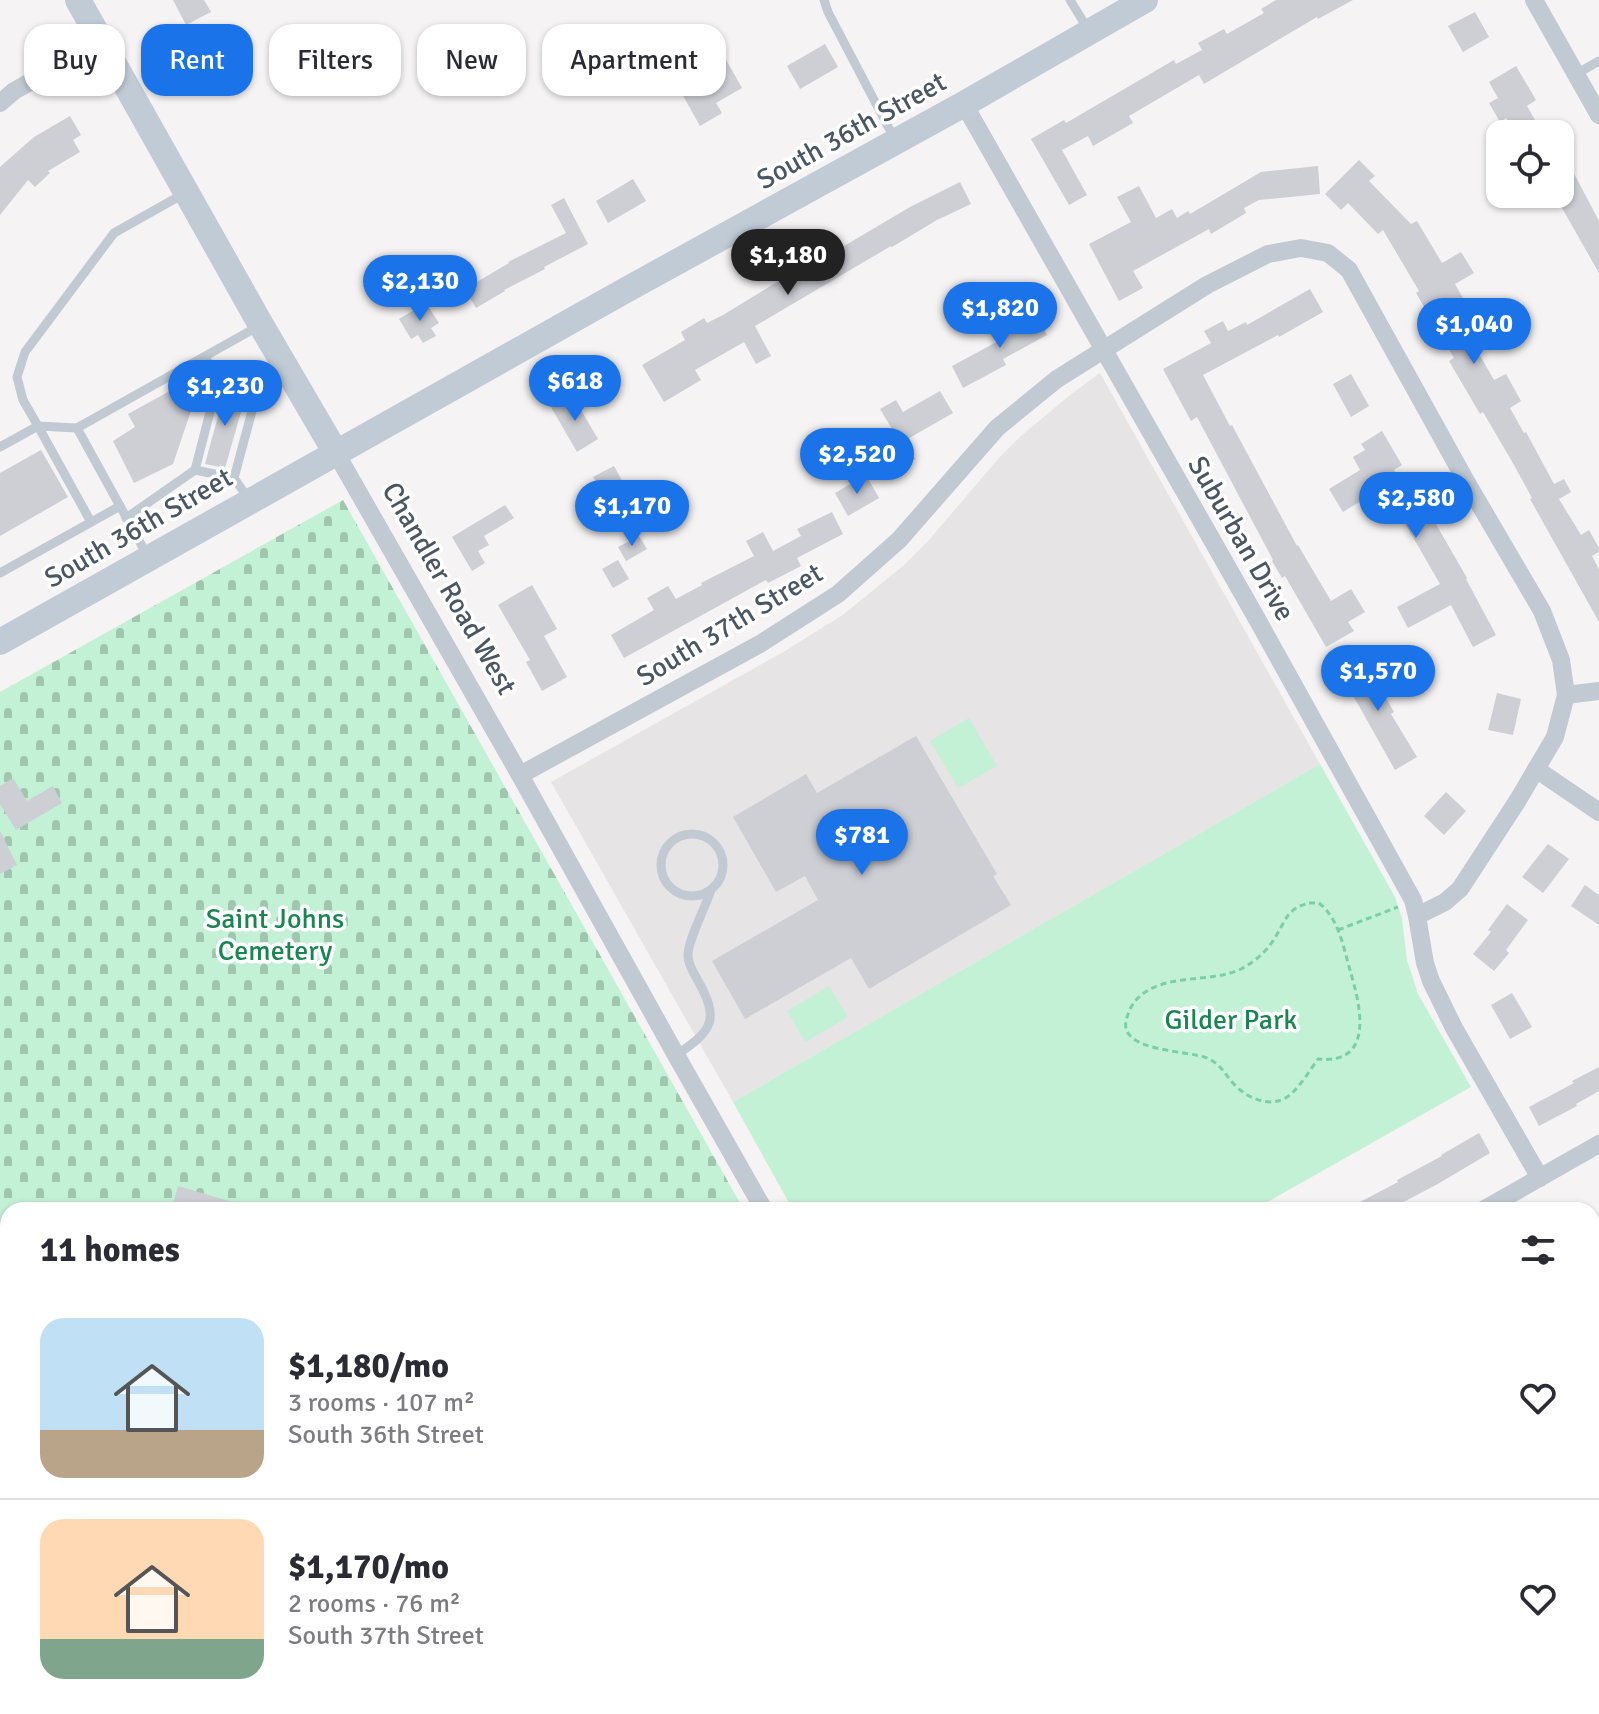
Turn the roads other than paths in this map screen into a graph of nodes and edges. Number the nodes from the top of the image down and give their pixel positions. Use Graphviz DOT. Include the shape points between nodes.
graph roads {
  1 [pos="78,0"];
  2 [pos="824,0"];
  3 [pos="1070,0"];
  4 [pos="1145,0"];
  5 [pos="1534,0"];
  6 [pos="91,24"];
  7 [pos="1089,31"];
  8 [pos="1599,61"];
  9 [pos="1576,74"];
  10 [pos="125,84"];
  11 [pos="24,85"];
  12 [pos="0,103"];
  13 [pos="964,104"];
  14 [pos="1599,115"];
  15 [pos="896,141"];
  16 [pos="187,192"];
  17 [pos="261,325"];
  18 [pos="1103,351"];
  19 [pos="205,358"];
  20 [pos="219,377"];
  21 [pos="38,426"];
  22 [pos="77,428"];
  23 [pos="0,447"];
  24 [pos="336,453"];
  25 [pos="195,470"];
  26 [pos="234,478"];
  27 [pos="250,500"];
  28 [pos="120,506"];
  29 [pos="126,518"];
  30 [pos="91,522"];
  31 [pos="148,558"];
  32 [pos="0,573"];
  33 [pos="0,642"];
  34 [pos="1599,691"];
  35 [pos="1566,695"];
  36 [pos="1536,769"];
  37 [pos="520,775"];
  38 [pos="1599,812"];
  39 [pos="711,890"];
  40 [pos="1415,908"];
  41 [pos="676,1055"];
  42 [pos="1599,1144"];
  43 [pos="1540,1178"];
  44 [pos="759,1202"];
  45 [pos="1497,1202"];
  1 -- 6 [label="main road, Chandler Road West"];
  2 -- 15 [label="lane"];
  3 -- 7 [label="lane"];
  4 -- 7 [label="main road, South 36th Street"];
  5 -- 9 [label="street"];
  7 -- 13 [label="main road, South 36th Street"];
  8 -- 9 [label="lane"];
  9 -- 14 [label="street"];
  10 -- 16 [label="main road, Chandler Road West"];
  11 -- 12 [label="street"];
  13 -- 15 [label="main road, South 36th Street"];
  13 -- 18 [label="street, Suburban Drive"];
  15 -- 24 [label="main road, South 36th Street"];
  16 -- 17 [label="main road, Chandler Road West"];
  16 -- 21 [label="lane" via="114,233 25,352 17,377"];
  17 -- 19 [label="lane"];
  17 -- 24 [label="main road, Chandler Road West"];
  18 -- 35 [label="street, South 37th Street" via="1207,285 1268,254 1301,248 1328,253 1349,270 1542,611 1561,660"];
  18 -- 37 [label="street, South 37th Street" via="1057,379 997,428 899,540 838,594 760,644"];
  18 -- 40 [label="street, Suburban Drive"];
  19 -- 20 [label="lane"];
  19 -- 22 [label="lane"];
  20 -- 25 [label="lane" via="212,424"];
  20 -- 26 [label="lane" via="247,386 255,400 235,452"];
  21 -- 22 [label="lane"];
  21 -- 23 [label="lane"];
  21 -- 30 [label="lane"];
  22 -- 28 [label="lane"];
  24 -- 27 [label="main road, South 36th Street"];
  24 -- 37 [label="street, Chandler Road West"];
  25 -- 26 [label="lane"];
  25 -- 29 [label="lane"];
  26 -- 27 [label="lane"];
  27 -- 31 [label="main road, South 36th Street"];
  28 -- 29 [label="lane"];
  28 -- 30 [label="lane"];
  29 -- 31 [label="lane"];
  30 -- 32 [label="lane"];
  31 -- 33 [label="main road, South 36th Street"];
  34 -- 35 [label="street"];
  35 -- 36 [label="street" via="1555,737"];
  36 -- 38 [label="street"];
  36 -- 40 [label="street" via="1460,889 1445,902"];
  37 -- 41 [label="street, Chandler Road West"];
  39 -- 39 [label="lane" via="723,872 714,842 694,834 674,840 663,856 668,884 693,896"];
  39 -- 41 [label="lane" via="688,956 709,1000 711,1019 704,1033"];
  40 -- 43 [label="street, Suburban Drive" via="1431,981"];
  41 -- 44 [label="street, Chandler Road West"];
  42 -- 43 [label="street"];
  43 -- 45 [label="street"];
}
